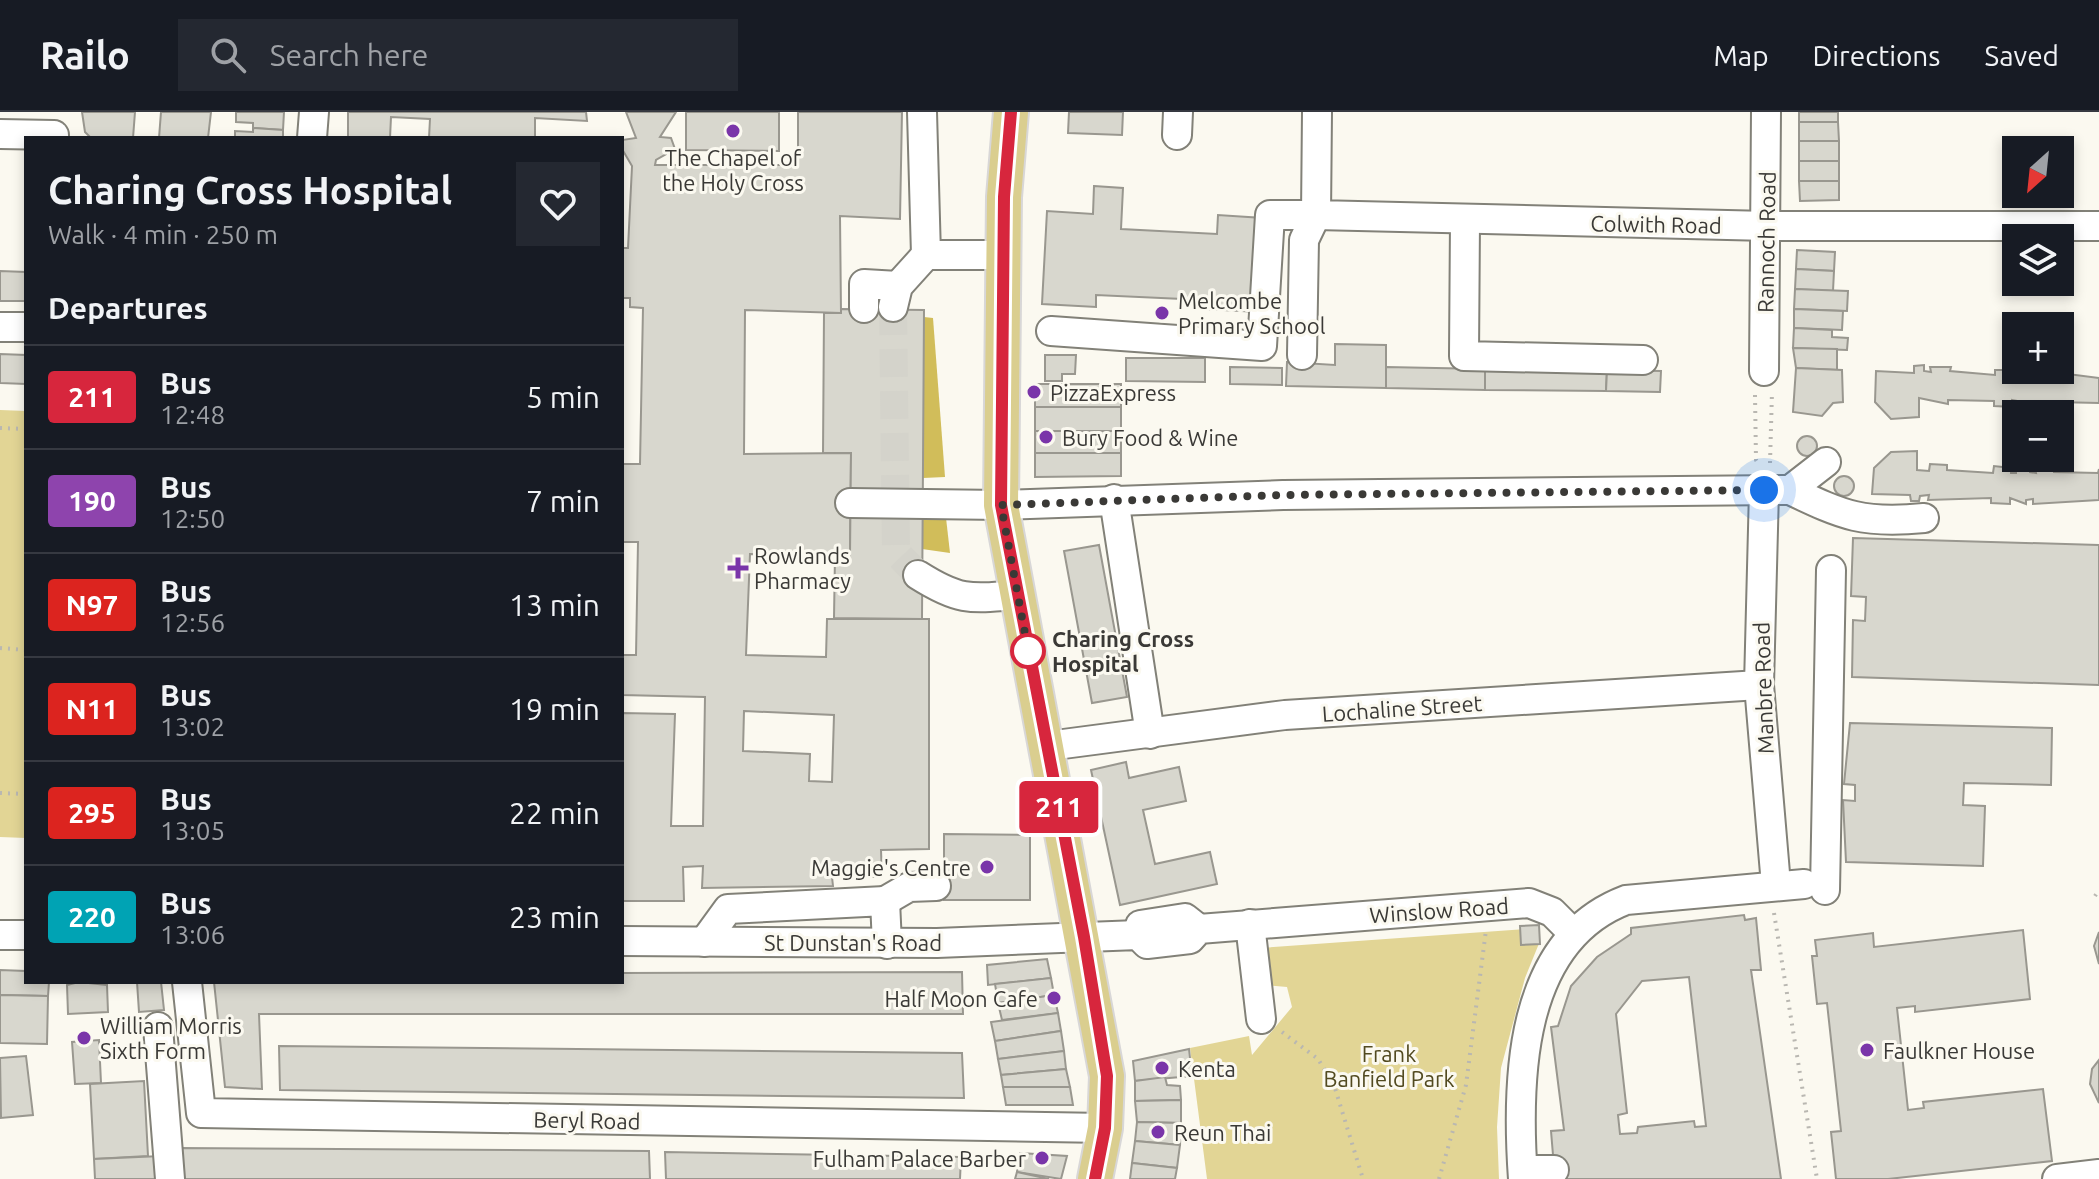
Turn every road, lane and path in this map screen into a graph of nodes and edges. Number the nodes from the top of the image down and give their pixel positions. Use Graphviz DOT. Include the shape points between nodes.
graph roads {
  1 [pos="35,112"];
  2 [pos="314,112"];
  3 [pos="922,112"];
  4 [pos="1011,112"];
  5 [pos="1317,112"];
  6 [pos="1766,112"];
  7 [pos="0,134"];
  8 [pos="55,136"];
  9 [pos="312,136"];
  10 [pos="1316,215"];
  11 [pos="1465,221"];
  12 [pos="1768,226"];
  13 [pos="2099,226"];
  14 [pos="926,255"];
  15 [pos="1003,255"];
  16 [pos="864,308"];
  17 [pos="0,327"];
  18 [pos="24,327"];
  19 [pos="1051,331"];
  20 [pos="1302,355"];
  21 [pos="1643,360"];
  22 [pos="1764,371"];
  23 [pos="0,428"];
  24 [pos="24,429"];
  25 [pos="1826,462"];
  26 [pos="1777,490"];
  27 [pos="1114,499"];
  28 [pos="850,503"];
  29 [pos="1001,505"];
  30 [pos="1924,518"];
  31 [pos="1831,570"];
  32 [pos="918,575"];
  33 [pos="1017,595"];
  34 [pos="0,648"];
  35 [pos="24,650"];
  36 [pos="1759,685"];
  37 [pos="1150,734"];
  38 [pos="1048,746"];
  39 [pos="0,793"];
  40 [pos="24,794"];
  41 [pos="936,886"];
  42 [pos="1794,887"];
  43 [pos="2099,890"];
  44 [pos="2095,896"];
  45 [pos="885,901"];
  46 [pos="1485,908"];
  47 [pos="1250,924"];
  48 [pos="1572,932"];
  49 [pos="0,935"];
  50 [pos="24,935"];
  51 [pos="1084,937"];
  52 [pos="624,941"];
  53 [pos="704,942"];
  54 [pos="887,944"];
  55 [pos="187,984"];
  56 [pos="1261,1019"];
  57 [pos="158,1027"];
  58 [pos="1105,1128"];
  59 [pos="1554,1170"];
  60 [pos="2099,1174"];
  61 [pos="1523,1175"];
  62 [pos="170,1179"];
  63 [pos="1095,1179"];
  64 [pos="1363,1179"];
  65 [pos="1439,1179"];
  66 [pos="1817,1179"];
  67 [pos="2057,1179"];
  1 -- 8 [label="street"];
  2 -- 9 [label="street"];
  3 -- 14 [label="street"];
  4 -- 15 [label="main road"];
  5 -- 10 [label="street"];
  6 -- 12 [label="street, Rannoch Road"];
  7 -- 8 [label="street"];
  10 -- 11 [label="street, Colwith Road"];
  10 -- 19 [label="street, Colwith Road" via="1270,215 1262,346"];
  10 -- 20 [label="street" via="1304,240"];
  11 -- 12 [label="street, Colwith Road"];
  11 -- 21 [label="street" via="1464,356"];
  12 -- 13 [label="street, Colwith Road"];
  12 -- 22 [label="street, Rannoch Road"];
  14 -- 15 [label="street"];
  14 -- 16 [label="street" via="896,297 864,284"];
  15 -- 29 [label="main road"];
  17 -- 18 [label="street"];
  22 -- 22 [label="path" via="1773,379 1771,461 1764,471 1756,460 1755,392 1755,378"];
  23 -- 24 [label="path"];
  25 -- 26 [label="street"];
  26 -- 27 [label="street"];
  26 -- 30 [label="street" via="1846,517 1887,522"];
  26 -- 36 [label="street, Manbre Road"];
  27 -- 29 [label="street"];
  27 -- 37 [label="street"];
  28 -- 29 [label="street"];
  29 -- 33 [label="main road"];
  31 -- 42 [label="street"];
  32 -- 33 [label="street" via="966,599"];
  33 -- 38 [label="main road"];
  34 -- 35 [label="path"];
  36 -- 37 [label="street, Lochaline Street" via="1285,715"];
  36 -- 42 [label="street, Manbre Road"];
  37 -- 38 [label="street, Lochaline Street"];
  38 -- 51 [label="main road"];
  39 -- 40 [label="path"];
  41 -- 45 [label="street" via="909,887"];
  42 -- 48 [label="street" via="1626,900"];
  42 -- 66 [label="path"];
  43 -- 44 [label="path"];
  45 -- 53 [label="street" via="728,909"];
  45 -- 54 [label="street"];
  46 -- 47 [label="street, Winslow Road"];
  46 -- 48 [label="street, Winslow Road" via="1529,903 1552,912"];
  46 -- 65 [label="path" via="1481,991 1466,1085"];
  47 -- 51 [label="street, Winslow Road" via="1199,929 1190,939 1147,944 1138,935"];
  47 -- 56 [label="street"];
  48 -- 61 [label="street" via="1543,985 1528,1035"];
  49 -- 50 [label="street"];
  51 -- 54 [label="street, St Dunstan's Road"];
  51 -- 58 [label="main road" via="1107,1076"];
  52 -- 53 [label="street, St Dunstan's Road"];
  53 -- 54 [label="street, St Dunstan's Road"];
  55 -- 58 [label="street, Beryl Road" via="201,1113"];
  56 -- 64 [label="path" via="1318,1059 1334,1085"];
  57 -- 62 [label="street"];
  58 -- 63 [label="main road"];
  59 -- 61 [label="street"];
  60 -- 67 [label="street"];
}
